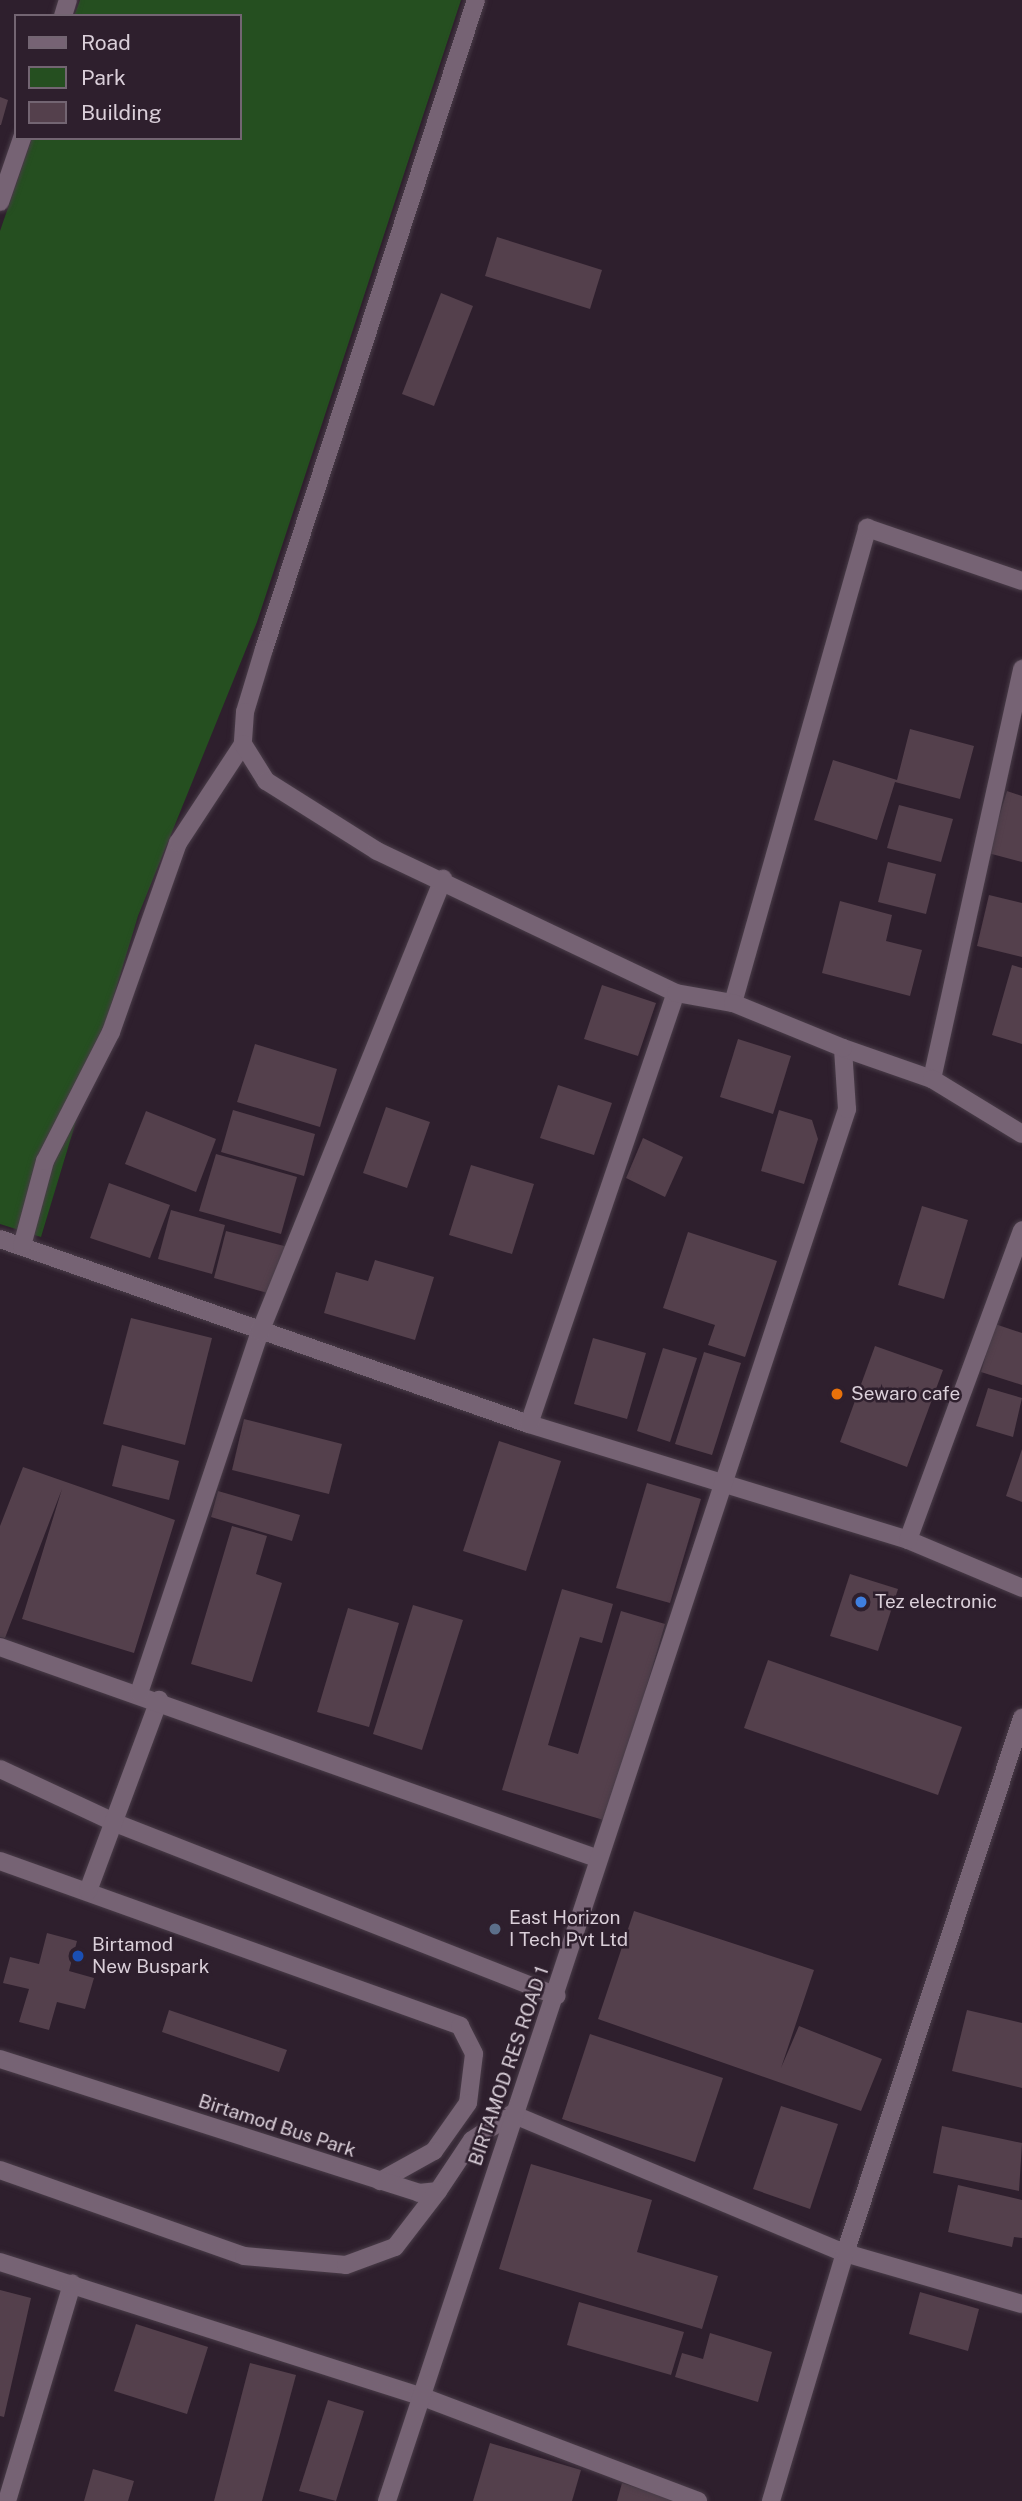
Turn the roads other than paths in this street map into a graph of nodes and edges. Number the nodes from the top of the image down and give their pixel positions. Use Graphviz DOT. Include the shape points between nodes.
graph roads {
  1 [pos="476,0"];
  2 [pos="21,140"];
  3 [pos="0,202"];
  4 [pos="1022,581"];
  5 [pos="1022,669"];
  6 [pos="243,744"];
  7 [pos="443,879"];
  8 [pos="676,993"];
  9 [pos="733,1003"];
  10 [pos="843,1048"];
  11 [pos="932,1079"];
  12 [pos="1022,1134"];
  13 [pos="1022,1230"];
  14 [pos="0,1239"];
  15 [pos="22,1246"];
  16 [pos="260,1332"];
  17 [pos="529,1424"];
  18 [pos="726,1486"];
  19 [pos="908,1540"];
  20 [pos="1022,1588"];
  21 [pos="0,1647"];
  22 [pos="139,1693"];
  23 [pos="159,1700"];
  24 [pos="1022,1718"];
  25 [pos="0,1769"];
  26 [pos="118,1824"];
  27 [pos="599,1859"];
  28 [pos="0,1861"];
  29 [pos="88,1891"];
  30 [pos="557,1996"];
  31 [pos="0,2059"];
  32 [pos="512,2114"];
  33 [pos="0,2170"];
  34 [pos="380,2181"];
  35 [pos="438,2192"];
  36 [pos="845,2253"];
  37 [pos="0,2262"];
  38 [pos="72,2284"];
  39 [pos="1022,2304"];
  40 [pos="423,2397"];
  41 [pos="7,2501"];
  42 [pos="387,2501"];
  43 [pos="698,2501"];
  44 [pos="771,2501"];
  1 -- 6 [label="street" via="264,649 245,712"];
  2 -- 3 [label="street"];
  4 -- 9 [label="street" via="867,528"];
  5 -- 11 [label="street"];
  6 -- 7 [label="street" via="266,781 377,851"];
  6 -- 15 [label="street" via="178,843 111,1032 45,1161"];
  7 -- 8 [label="street"];
  7 -- 16 [label="street"];
  8 -- 9 [label="street"];
  8 -- 17 [label="street"];
  9 -- 10 [label="street"];
  10 -- 11 [label="street"];
  10 -- 18 [label="street, BIRTAMOD RES ROAD 1" via="846,1109"];
  11 -- 12 [label="street"];
  13 -- 19 [label="street"];
  14 -- 15 [label="street"];
  15 -- 16 [label="street"];
  16 -- 17 [label="street"];
  16 -- 22 [label="street"];
  17 -- 18 [label="street"];
  18 -- 19 [label="street"];
  18 -- 27 [label="street, BIRTAMOD RES ROAD 1"];
  19 -- 20 [label="street"];
  21 -- 22 [label="street"];
  22 -- 23 [label="street"];
  23 -- 26 [label="street"];
  23 -- 27 [label="street"];
  24 -- 36 [label="street"];
  25 -- 26 [label="street"];
  26 -- 29 [label="street"];
  26 -- 30 [label="street"];
  27 -- 30 [label="street, BIRTAMOD RES ROAD 1"];
  28 -- 29 [label="street"];
  29 -- 34 [label="street" via="460,2026 474,2054 468,2103 434,2151"];
  30 -- 32 [label="street, BIRTAMOD RES ROAD 1"];
  31 -- 34 [label="street, Birtamod Bus Park"];
  32 -- 35 [label="street" via="472,2140"];
  32 -- 36 [label="street"];
  32 -- 40 [label="street, BIRTAMOD RES ROAD 1"];
  33 -- 35 [label="street" via="244,2256 346,2265 395,2248"];
  34 -- 35 [label="street, Birtamod Bus Park" via="419,2193"];
  36 -- 39 [label="street"];
  36 -- 44 [label="street"];
  37 -- 38 [label="street"];
  38 -- 40 [label="street"];
  38 -- 41 [label="street"];
  40 -- 42 [label="street, BIRTAMOD RES ROAD 1"];
  40 -- 43 [label="street"];
}
